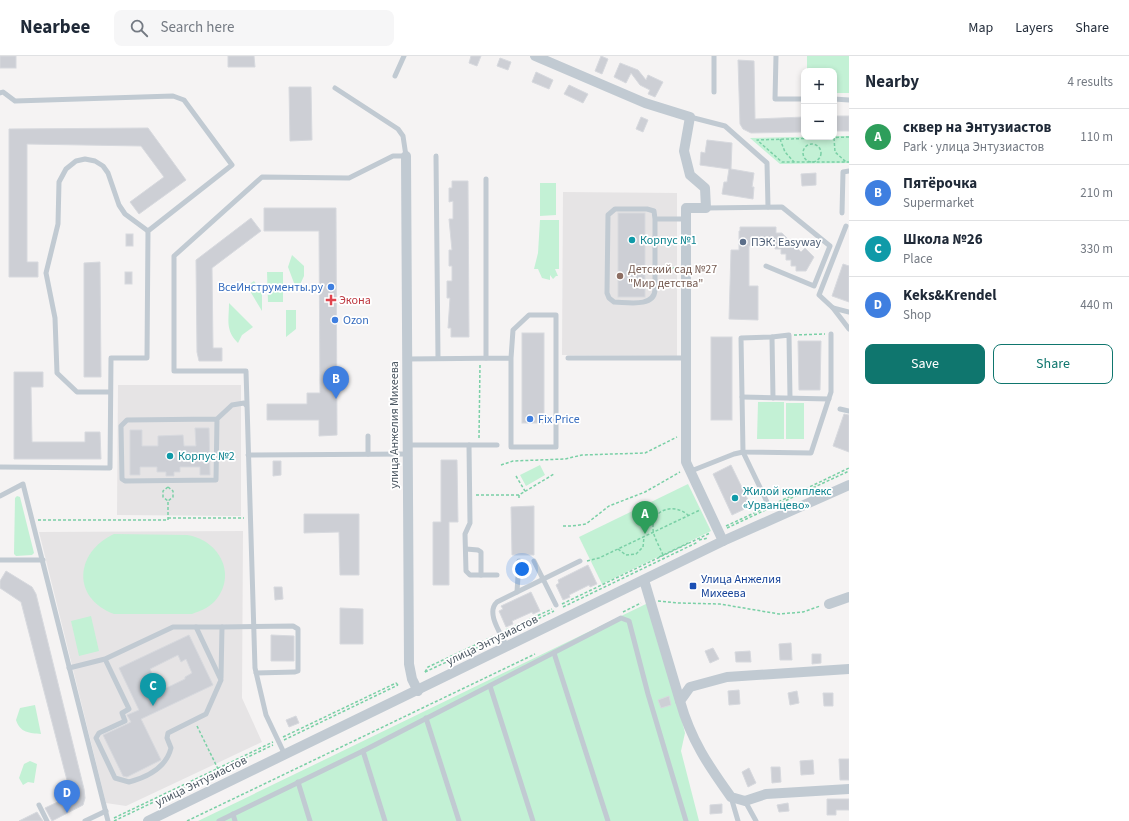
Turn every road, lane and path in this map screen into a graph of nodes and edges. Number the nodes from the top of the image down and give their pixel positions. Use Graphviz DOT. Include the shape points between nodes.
graph roads {
  1 [pos="404,56"];
  2 [pos="535,56"];
  3 [pos="714,56"];
  4 [pos="776,56"];
  5 [pos="395,76"];
  6 [pos="335,88"];
  7 [pos="714,92"];
  8 [pos="0,93"];
  9 [pos="801,99"];
  10 [pos="837,100"];
  11 [pos="849,100"];
  12 [pos="690,117"];
  13 [pos="849,137"];
  14 [pos="780,138"];
  15 [pos="801,138"];
  16 [pos="837,138"];
  17 [pos="812,140"];
  18 [pos="834,140"];
  19 [pos="812,144"];
  20 [pos="406,156"];
  21 [pos="436,156"];
  22 [pos="794,162"];
  23 [pos="811,162"];
  24 [pos="848,162"];
  25 [pos="849,172"];
  26 [pos="486,180"];
  27 [pos="768,207"];
  28 [pos="706,208"];
  29 [pos="842,213"];
  30 [pos="655,219"];
  31 [pos="686,219"];
  32 [pos="846,226"];
  33 [pos="148,231"];
  34 [pos="766,266"];
  35 [pos="655,268"];
  36 [pos="677,268"];
  37 [pos="834,308"];
  38 [pos="849,312"];
  39 [pos="849,329"];
  40 [pos="831,334"];
  41 [pos="788,335"];
  42 [pos="772,337"];
  43 [pos="438,358"];
  44 [pos="483,358"];
  45 [pos="511,358"];
  46 [pos="568,358"];
  47 [pos="686,358"];
  48 [pos="407,359"];
  49 [pos="110,392"];
  50 [pos="742,397"];
  51 [pos="773,398"];
  52 [pos="790,398"];
  53 [pos="829,399"];
  54 [pos="246,406"];
  55 [pos="840,409"];
  56 [pos="849,411"];
  57 [pos="217,419"];
  58 [pos="686,433"];
  59 [pos="368,436"];
  60 [pos="470,445"];
  61 [pos="479,445"];
  62 [pos="497,445"];
  63 [pos="408,450"];
  64 [pos="743,452"];
  65 [pos="368,454"];
  66 [pos="248,455"];
  67 [pos="686,462"];
  68 [pos="500,465"];
  69 [pos="0,467"];
  70 [pos="849,470"];
  71 [pos="691,471"];
  72 [pos="554,474"];
  73 [pos="516,476"];
  74 [pos="168,481"];
  75 [pos="849,485"];
  76 [pos="168,488"];
  77 [pos="525,491"];
  78 [pos="470,495"];
  79 [pos="519,495"];
  80 [pos="0,496"];
  81 [pos="519,500"];
  82 [pos="168,501"];
  83 [pos="766,502"];
  84 [pos="707,507"];
  85 [pos="689,516"];
  86 [pos="168,518"];
  87 [pos="250,518"];
  88 [pos="32,520"];
  89 [pos="563,526"];
  90 [pos="653,532"];
  91 [pos="720,535"];
  92 [pos="644,537"];
  93 [pos="708,538"];
  94 [pos="695,541"];
  95 [pos="466,549"];
  96 [pos="618,549"];
  97 [pos="663,555"];
  98 [pos="0,560"];
  99 [pos="43,560"];
  100 [pos="519,561"];
  101 [pos="534,561"];
  102 [pos="580,561"];
  103 [pos="653,561"];
  104 [pos="643,569"];
  105 [pos="497,575"];
  106 [pos="481,576"];
  107 [pos="543,579"];
  108 [pos="644,580"];
  109 [pos="517,592"];
  110 [pos="849,597"];
  111 [pos="649,599"];
  112 [pos="829,604"];
  113 [pos="556,605"];
  114 [pos="620,613"];
  115 [pos="253,626"];
  116 [pos="196,627"];
  117 [pos="222,627"];
  118 [pos="501,634"];
  119 [pos="507,647"];
  120 [pos="542,651"];
  121 [pos="554,653"];
  122 [pos="105,659"];
  123 [pos="70,668"];
  124 [pos="849,669"];
  125 [pos="256,672"];
  126 [pos="425,672"];
  127 [pos="221,680"];
  128 [pos="398,685"];
  129 [pos="490,686"];
  130 [pos="418,691"];
  131 [pos="680,701"];
  132 [pos="426,718"];
  133 [pos="194,720"];
  134 [pos="278,741"];
  135 [pos="363,751"];
  136 [pos="285,755"];
  137 [pos="218,768"];
  138 [pos="219,771"];
  139 [pos="298,782"];
  140 [pos="849,789"];
  141 [pos="731,797"];
  142 [pos="745,800"];
  143 [pos="39,805"];
  144 [pos="106,811"];
  145 [pos="233,814"];
  146 [pos="47,821"];
  147 [pos="85,821"];
  148 [pos="108,821"];
  149 [pos="114,821"];
  150 [pos="148,821"];
  151 [pos="187,821"];
  152 [pos="219,821"];
  153 [pos="236,821"];
  154 [pos="310,821"];
  155 [pos="384,821"];
  156 [pos="459,821"];
  157 [pos="533,821"];
  158 [pos="608,821"];
  159 [pos="686,821"];
  160 [pos="738,821"];
  161 [pos="756,821"];
  1 -- 5 [label="lane"];
  2 -- 12 [label="street" via="645,103"];
  3 -- 7 [label="lane"];
  4 -- 9 [label="lane" via="775,99"];
  6 -- 20 [label="lane" via="398,129 403,136"];
  8 -- 33 [label="lane" via="3,92 15,101 173,96 184,100 232,165"];
  10 -- 11 [label="lane"];
  12 -- 27 [label="lane" via="725,126 767,163"];
  12 -- 28 [label="street" via="684,151 690,175 705,188"];
  13 -- 16 [label="path"];
  14 -- 15 [label="path"];
  14 -- 22 [label="path" via="785,152"];
  14 -- 22 [label="path" via="757,140 780,162"];
  17 -- 19 [label="path"];
  18 -- 24 [label="path" via="835,152"];
  19 -- 23 [label="path" via="806,146 803,151 804,158"];
  19 -- 23 [label="path" via="818,146 821,155 817,161"];
  20 -- 48 [label="street, улица Анжелия Михеева"];
  20 -- 54 [label="lane" via="393,156 349,178 262,177 174,256 174,371 246,371"];
  21 -- 43 [label="lane"];
  22 -- 23 [label="path"];
  23 -- 24 [label="path"];
  25 -- 29 [label="lane" via="843,172"];
  26 -- 44 [label="lane"];
  27 -- 28 [label="lane"];
  27 -- 34 [label="lane" via="782,207 830,246 814,286"];
  28 -- 31 [label="street" via="686,208"];
  30 -- 31 [label="lane"];
  30 -- 35 [label="lane"];
  30 -- 35 [label="lane" via="654,212 647,209 615,209 608,214 609,298 614,302 651,300 655,294"];
  31 -- 47 [label="street"];
  32 -- 37 [label="lane" via="818,295"];
  33 -- 49 [label="lane" via="147,358 111,358"];
  33 -- 49 [label="lane" via="125,214 103,166 96,161 85,159 76,161 66,168 59,182 58,224 46,273 55,318 58,374 77,392"];
  35 -- 36 [label="path"];
  37 -- 38 [label="lane"];
  37 -- 39 [label="lane"];
  40 -- 41 [label="path"];
  40 -- 53 [label="lane"];
  41 -- 42 [label="lane"];
  41 -- 52 [label="lane"];
  42 -- 50 [label="lane" via="741,338"];
  42 -- 51 [label="lane"];
  43 -- 44 [label="lane"];
  43 -- 48 [label="lane"];
  44 -- 45 [label="lane"];
  44 -- 61 [label="path"];
  45 -- 45 [label="lane" via="511,446 556,447 556,315 528,315 513,330"];
  46 -- 47 [label="lane"];
  47 -- 58 [label="street"];
  48 -- 63 [label="street, улица Анжелия Михеева"];
  49 -- 69 [label="lane" via="110,468"];
  50 -- 51 [label="lane"];
  50 -- 64 [label="lane"];
  51 -- 52 [label="lane"];
  52 -- 53 [label="lane"];
  53 -- 64 [label="lane" via="811,453"];
  54 -- 57 [label="lane" via="244,403 232,405"];
  54 -- 66 [label="lane"];
  55 -- 56 [label="lane"];
  57 -- 74 [label="lane" via="216,480"];
  57 -- 74 [label="lane" via="130,419 121,426 122,479"];
  58 -- 67 [label="street"];
  58 -- 68 [label="path" via="645,453 582,455 565,459 513,461"];
  59 -- 65 [label="lane"];
  60 -- 61 [label="lane"];
  60 -- 63 [label="lane"];
  60 -- 78 [label="lane"];
  61 -- 62 [label="lane"];
  63 -- 65 [label="lane"];
  63 -- 130 [label="street, улица Анжелия Михеева" via="409,664 410,676"];
  64 -- 71 [label="lane"];
  64 -- 83 [label="lane"];
  65 -- 66 [label="lane"];
  66 -- 87 [label="lane"];
  67 -- 71 [label="street"];
  67 -- 89 [label="path" via="676,476 610,506 591,521 578,526"];
  70 -- 91 [label="path"];
  71 -- 84 [label="street"];
  72 -- 77 [label="path"];
  73 -- 77 [label="path"];
  74 -- 76 [label="path"];
  75 -- 91 [label="street, улица Энтузиастов"];
  76 -- 82 [label="path" via="163,491 163,497"];
  76 -- 82 [label="path" via="173,491 173,497"];
  77 -- 79 [label="path"];
  78 -- 79 [label="path"];
  78 -- 95 [label="lane" via="470,524 466,532"];
  79 -- 81 [label="path"];
  80 -- 88 [label="lane" via="23,484"];
  82 -- 86 [label="path"];
  84 -- 85 [label="path"];
  84 -- 91 [label="street"];
  85 -- 90 [label="path"];
  85 -- 90 [label="path" via="676,508 662,511 655,518"];
  86 -- 87 [label="path"];
  86 -- 88 [label="path"];
  87 -- 115 [label="lane"];
  88 -- 99 [label="lane"];
  90 -- 92 [label="path"];
  90 -- 97 [label="path"];
  91 -- 93 [label="path"];
  91 -- 94 [label="path"];
  91 -- 108 [label="street, улица Энтузиастов"];
  92 -- 96 [label="path"];
  92 -- 96 [label="path" via="643,547 636,554 626,555"];
  93 -- 94 [label="path"];
  93 -- 104 [label="path"];
  94 -- 97 [label="path"];
  94 -- 103 [label="path"];
  95 -- 106 [label="lane" via="480,552"];
  95 -- 106 [label="lane" via="466,573 470,576"];
  96 -- 102 [label="path" via="599,558"];
  97 -- 103 [label="path"];
  98 -- 99 [label="lane"];
  99 -- 123 [label="lane"];
  100 -- 109 [label="lane"];
  101 -- 107 [label="lane"];
  102 -- 107 [label="lane"];
  103 -- 104 [label="path"];
  103 -- 118 [label="path"];
  104 -- 118 [label="path"];
  105 -- 106 [label="lane"];
  107 -- 109 [label="lane"];
  107 -- 113 [label="lane"];
  108 -- 111 [label="street"];
  108 -- 119 [label="street, улица Энтузиастов"];
  109 -- 118 [label="lane" via="497,602 492,609"];
  110 -- 112 [label="street"];
  111 -- 112 [label="path" via="720,604 779,614 803,612"];
  111 -- 114 [label="path"];
  111 -- 131 [label="street"];
  115 -- 117 [label="lane"];
  115 -- 125 [label="lane"];
  115 -- 125 [label="lane" via="294,626 299,632 298,670"];
  116 -- 117 [label="lane"];
  116 -- 122 [label="lane" via="173,627"];
  116 -- 127 [label="lane"];
  117 -- 127 [label="lane"];
  118 -- 119 [label="lane"];
  118 -- 126 [label="path"];
  119 -- 130 [label="street, улица Энтузиастов"];
  120 -- 151 [label="path"];
  121 -- 129 [label="lane"];
  121 -- 158 [label="lane"];
  121 -- 159 [label="lane" via="620,618 629,620"];
  122 -- 123 [label="lane"];
  122 -- 133 [label="lane" via="129,709 122,713 125,721 99,733 96,738 115,778 129,782 160,769 171,748 168,733"];
  123 -- 144 [label="lane"];
  124 -- 131 [label="street" via="727,677 690,687"];
  125 -- 134 [label="lane" via="266,715"];
  127 -- 133 [label="lane" via="206,714"];
  128 -- 134 [label="path"];
  129 -- 132 [label="lane"];
  129 -- 157 [label="lane"];
  130 -- 136 [label="street, улица Энтузиастов"];
  131 -- 141 [label="street" via="687,726 706,762"];
  132 -- 135 [label="lane"];
  132 -- 156 [label="lane"];
  133 -- 137 [label="path"];
  134 -- 136 [label="lane"];
  134 -- 137 [label="path"];
  134 -- 138 [label="path"];
  135 -- 139 [label="lane"];
  135 -- 155 [label="lane"];
  136 -- 150 [label="street, улица Энтузиастов"];
  137 -- 138 [label="path"];
  137 -- 148 [label="path"];
  138 -- 149 [label="path"];
  139 -- 145 [label="lane"];
  139 -- 154 [label="lane"];
  140 -- 142 [label="street" via="766,794"];
  141 -- 142 [label="street"];
  141 -- 160 [label="lane"];
  142 -- 161 [label="lane"];
  143 -- 146 [label="lane"];
  144 -- 147 [label="lane"];
  144 -- 148 [label="lane"];
  145 -- 152 [label="lane"];
  145 -- 153 [label="lane"];
}
